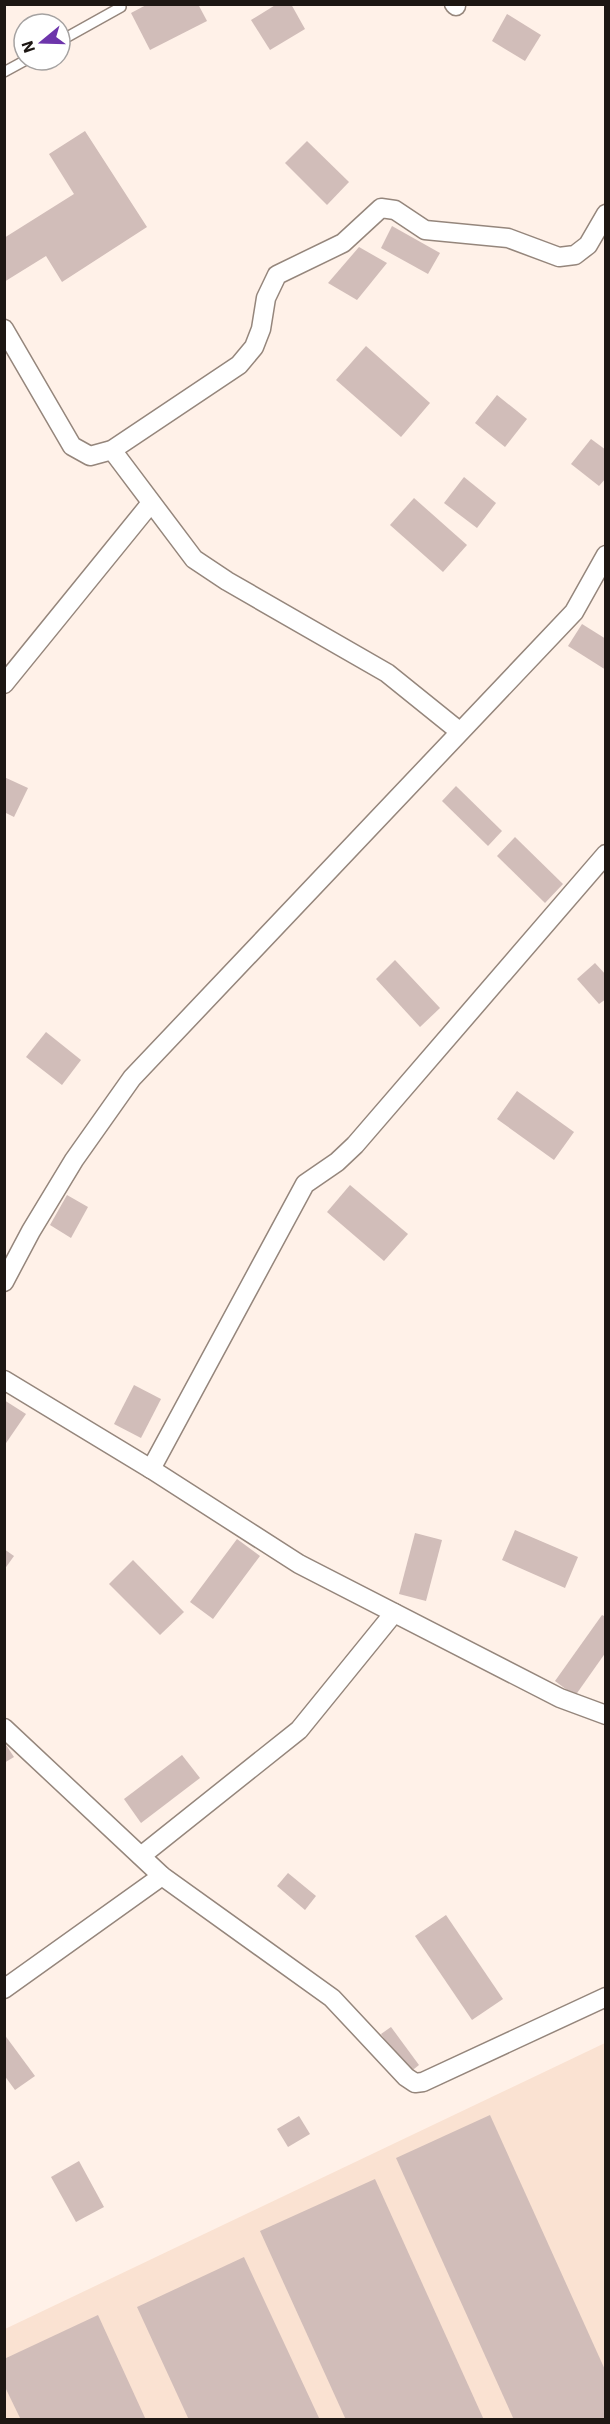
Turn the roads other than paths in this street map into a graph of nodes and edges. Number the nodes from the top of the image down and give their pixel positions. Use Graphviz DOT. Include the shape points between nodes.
graph roads {
  1 [pos="121,7"];
  2 [pos="72,34"];
  3 [pos="606,214"];
  4 [pos="4,329"];
  5 [pos="112,450"];
  6 [pos="151,503"];
  7 [pos="606,555"];
  8 [pos="4,684"];
  9 [pos="459,731"];
  10 [pos="606,854"];
  11 [pos="4,1282"];
  12 [pos="4,1380"];
  13 [pos="151,1468"];
  14 [pos="394,1612"];
  15 [pos="606,1715"];
  16 [pos="4,1728"];
  17 [pos="141,1856"];
  18 [pos="162,1876"];
  19 [pos="4,1989"];
  20 [pos="606,1997"];
  1 -- 2 [label="lane"];
  3 -- 5 [label="street" via="588,245 575,255 559,257 508,238 425,230 395,210 381,208 343,243 277,275 266,298 254,347 239,365"];
  4 -- 5 [label="street" via="72,447 90,456"];
  5 -- 6 [label="street"];
  6 -- 8 [label="street"];
  6 -- 9 [label="street" via="194,558 227,581 387,672"];
  7 -- 9 [label="street" via="574,612"];
  9 -- 11 [label="street" via="132,1078 74,1160"];
  10 -- 13 [label="street" via="355,1145 305,1184"];
  12 -- 13 [label="street"];
  13 -- 14 [label="street" via="298,1564"];
  14 -- 15 [label="street" via="560,1698"];
  14 -- 17 [label="street" via="299,1730"];
  16 -- 17 [label="street"];
  17 -- 18 [label="street"];
  18 -- 19 [label="street"];
  18 -- 20 [label="street" via="332,1998 415,2083"];
}
